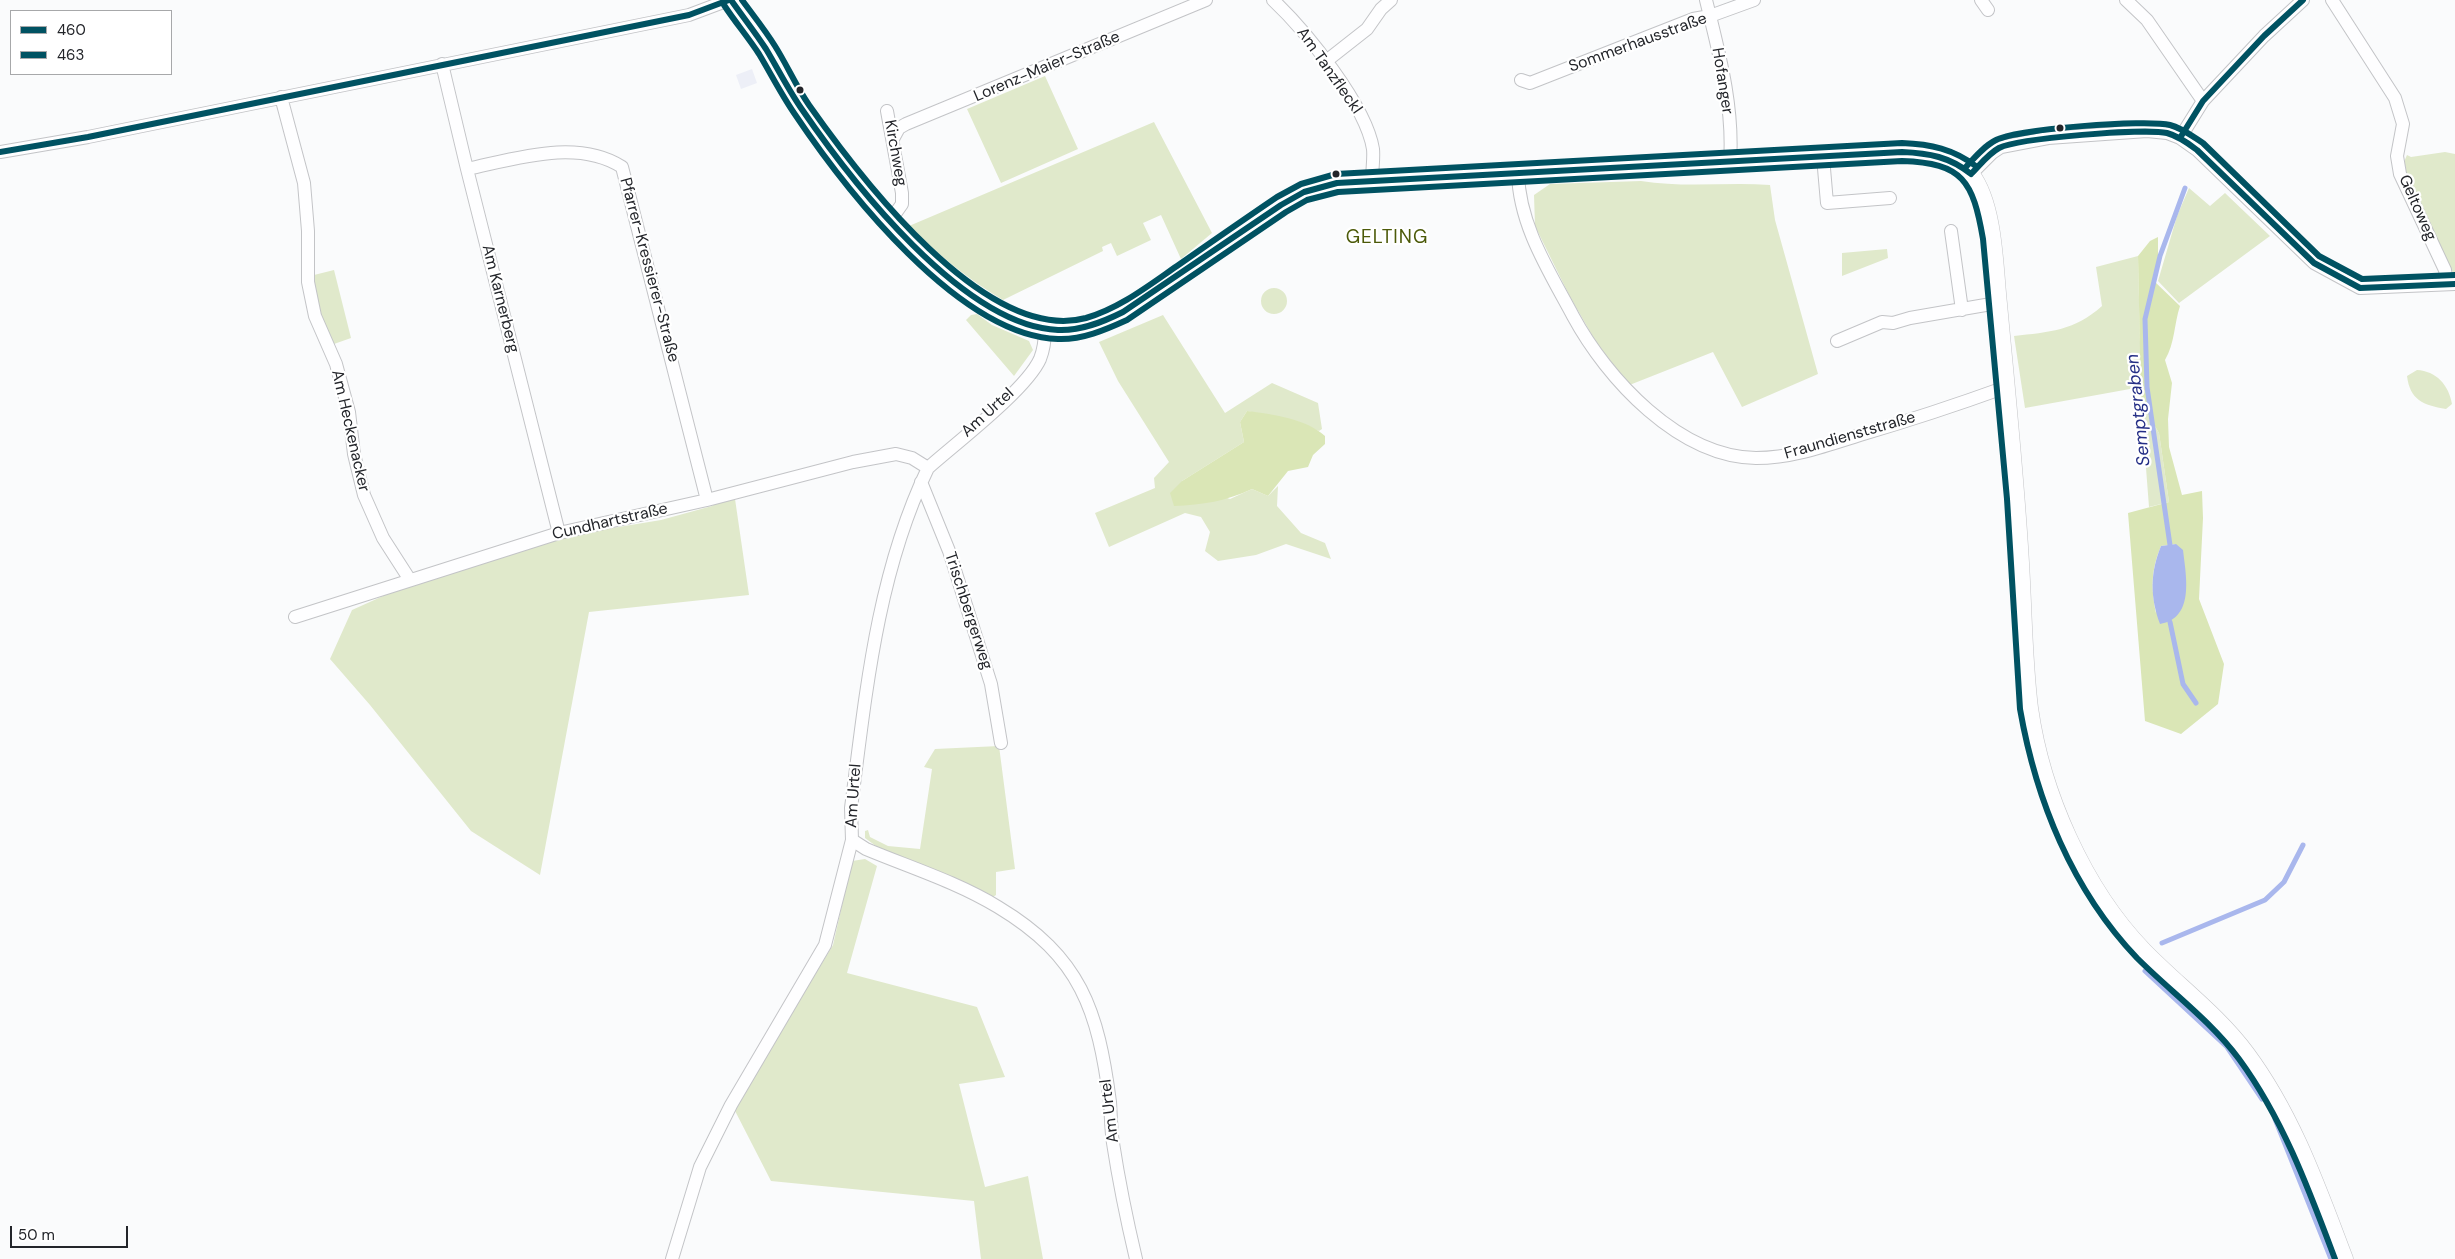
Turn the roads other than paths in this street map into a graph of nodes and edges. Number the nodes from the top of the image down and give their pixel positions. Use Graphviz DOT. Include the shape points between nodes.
graph roads {
  1 [pos="730,0"];
  2 [pos="1206,0"];
  3 [pos="1273,0"];
  4 [pos="1391,0"];
  5 [pos="1706,0"];
  6 [pos="1754,0"];
  7 [pos="2126,0"];
  8 [pos="2303,0"];
  9 [pos="2332,0"];
  10 [pos="1710,16"];
  11 [pos="1324,62"];
  12 [pos="442,64"];
  13 [pos="1521,80"];
  14 [pos="281,98"];
  15 [pos="2203,101"];
  16 [pos="887,111"];
  17 [pos="2180,138"];
  18 [pos="893,140"];
  19 [pos="0,152"];
  20 [pos="1824,157"];
  21 [pos="1730,162"];
  22 [pos="467,169"];
  23 [pos="1518,173"];
  24 [pos="1971,174"];
  25 [pos="1372,180"];
  26 [pos="1890,198"];
  27 [pos="890,221"];
  28 [pos="1952,231"];
  29 [pos="2451,284"];
  30 [pos="1997,303"];
  31 [pos="1962,310"];
  32 [pos="1045,329"];
  33 [pos="1837,341"];
  34 [pos="2006,387"];
  35 [pos="928,468"];
  36 [pos="922,482"];
  37 [pos="707,500"];
  38 [pos="560,533"];
  39 [pos="410,580"];
  40 [pos="295,617"];
  41 [pos="1001,743"];
  42 [pos="852,840"];
  43 [pos="672,1259"];
  44 [pos="1136,1259"];
  45 [pos="2344,1259"];
  1 -- 12 [label="street" via="689,15"];
  1 -- 27 [label="main road" via="831,150"];
  2 -- 18 [label="street, Lorenz-Maier-Straße" via="906,124 899,128"];
  3 -- 11 [label="street, Am Tanzfleckl" via="1291,17"];
  4 -- 11 [label="street" via="1367,28"];
  5 -- 10 [label="street, Hofanger"];
  6 -- 10 [label="street, Sommerhausstraße"];
  7 -- 15 [label="street" via="2146,20"];
  8 -- 15 [label="street"];
  9 -- 29 [label="street, Geltoweg" via="2395,98 2403,124 2398,156 2400,174"];
  10 -- 13 [label="street, Sommerhausstraße" via="1693,19 1530,83"];
  10 -- 21 [label="street, Hofanger" via="1726,84"];
  11 -- 25 [label="street, Am Tanzfleckl" via="1358,110 1372,148"];
  12 -- 14 [label="street"];
  12 -- 22 [label="street, Am Karnerberg"];
  14 -- 19 [label="street" via="88,138"];
  14 -- 39 [label="street, Am Heckenacker" via="304,183 308,282 316,316 336,364 349,412 354,454 364,495 383,538"];
  15 -- 17 [label="street"];
  16 -- 18 [label="street, Kirchweg"];
  17 -- 24 [label="street" via="2147,131 2048,138 2002,147"];
  17 -- 29 [label="street" via="2197,150 2314,263 2360,288"];
  18 -- 27 [label="street, Kirchweg" via="902,204"];
  20 -- 21 [label="main road"];
  20 -- 24 [label="main road" via="1930,153 1959,163"];
  20 -- 26 [label="street" via="1827,203"];
  21 -- 23 [label="main road"];
  22 -- 37 [label="street, Pfarrer-Kressierer-Straße" via="546,154 586,153 607,157 622,167"];
  22 -- 38 [label="street, Am Karnerberg"];
  23 -- 25 [label="main road"];
  23 -- 34 [label="street, Fraundienststraße" via="1520,203 1536,245 1581,330 1618,381 1639,402 1696,443 1730,455 1781,457 1924,416"];
  24 -- 30 [label="main road" via="1985,207"];
  25 -- 32 [label="main road" via="1321,186 1281,204 1132,308 1112,318 1074,329"];
  27 -- 32 [label="main road" via="971,296 1008,317"];
  28 -- 31 [label="street"];
  30 -- 31 [label="street"];
  30 -- 34 [label="main road"];
  31 -- 33 [label="street" via="1893,324 1882,322"];
  32 -- 35 [label="street, Am Urtel" via="1040,359 1026,378"];
  34 -- 45 [label="main road" via="2026,679 2037,752 2051,796 2070,842 2108,909 2142,950 2204,1007 2245,1052 2279,1104"];
  35 -- 36 [label="street, Am Urtel"];
  35 -- 37 [label="street, Cundhartstraße" via="912,458 896,454"];
  36 -- 41 [label="street, Trischbergerweg" via="949,551 991,684"];
  36 -- 42 [label="street, Am Urtel" via="897,546 876,625 850,808"];
  37 -- 38 [label="street, Cundhartstraße"];
  38 -- 39 [label="street, Cundhartstraße"];
  39 -- 40 [label="street, Cundhartstraße"];
  42 -- 43 [label="street" via="825,945 731,1105 700,1167"];
  42 -- 44 [label="street, Am Urtel" via="998,907 1048,944 1075,976 1085,993 1098,1032 1113,1142"];
}
